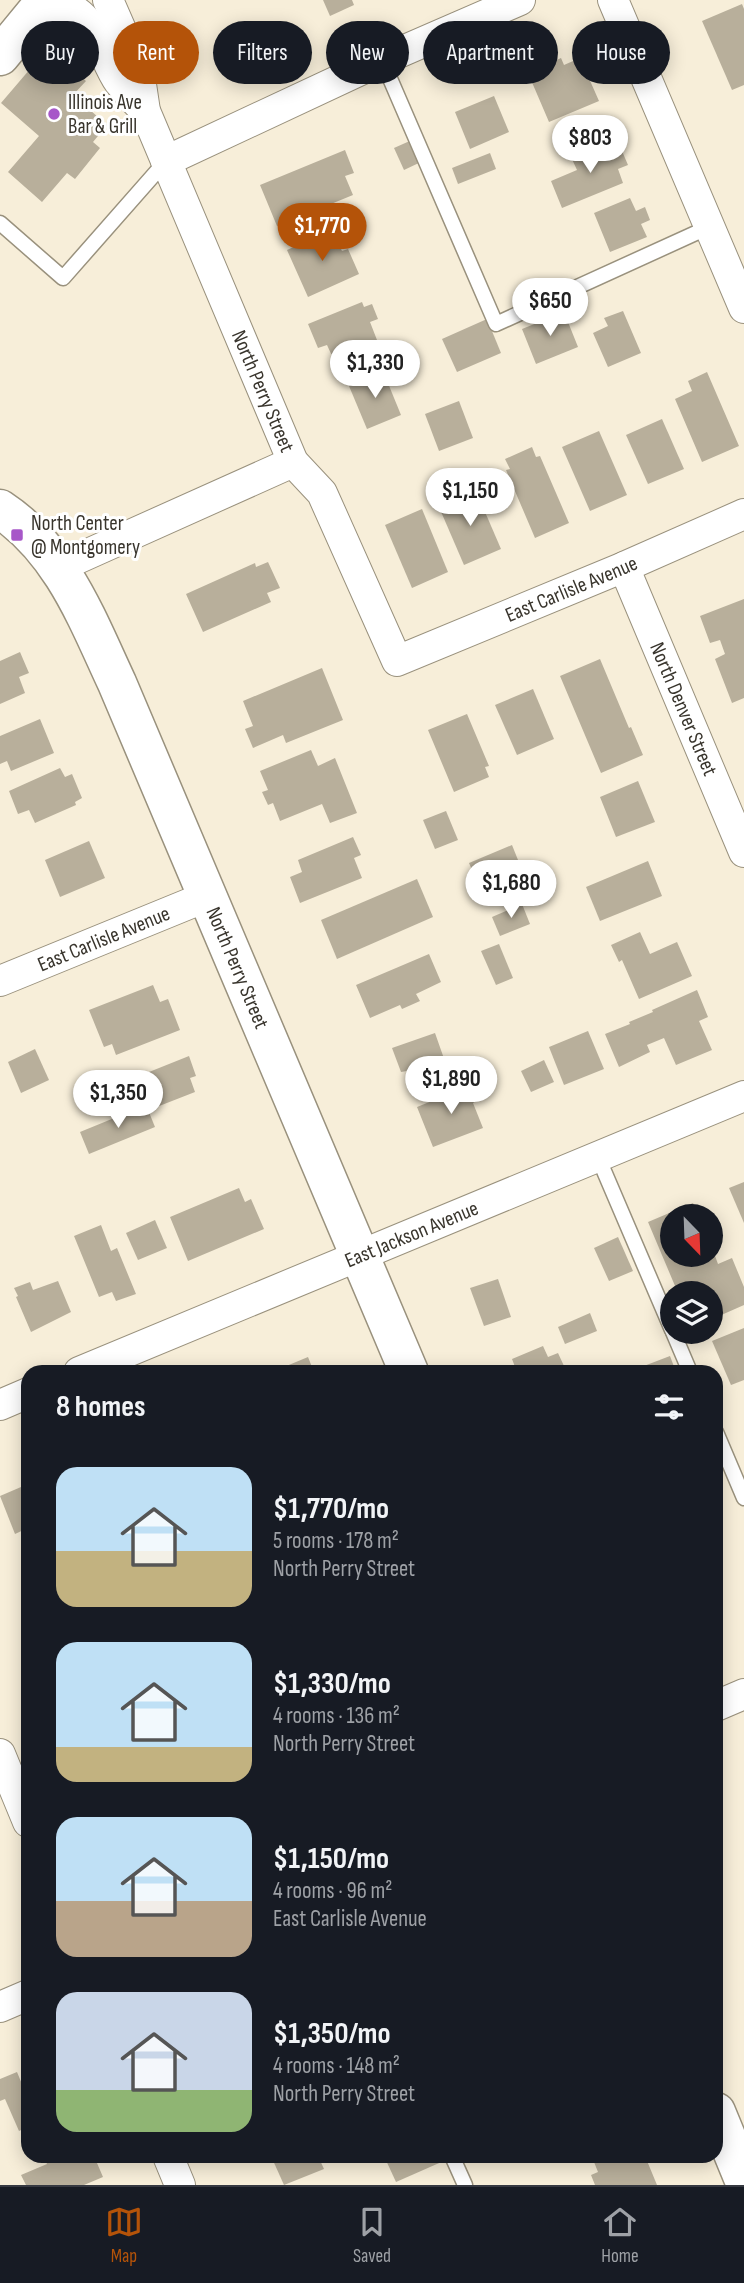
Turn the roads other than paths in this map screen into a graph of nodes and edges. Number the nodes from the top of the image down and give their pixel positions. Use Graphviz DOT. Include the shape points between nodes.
graph roads {
  1 [pos="108,0"];
  2 [pos="520,0"];
  3 [pos="613,0"];
  4 [pos="37,7"];
  5 [pos="409,48"];
  6 [pos="0,56"];
  7 [pos="331,84"];
  8 [pos="392,84"];
  9 [pos="145,111"];
  10 [pos="166,161"];
  11 [pos="0,223"];
  12 [pos="709,227"];
  13 [pos="744,308"];
  14 [pos="293,462"];
  15 [pos="0,509"];
  16 [pos="744,514"];
  17 [pos="624,567"];
  18 [pos="59,568"];
  19 [pos="397,661"];
  20 [pos="744,852"];
  21 [pos="208,896"];
  22 [pos="0,982"];
  23 [pos="744,1096"];
  24 [pos="598,1157"];
  25 [pos="361,1256"];
  26 [pos="660,1303"];
  27 [pos="678,1344"];
  28 [pos="119,1365"];
  29 [pos="406,1365"];
  30 [pos="687,1365"];
  31 [pos="21,1396"];
  32 [pos="0,1405"];
  33 [pos="723,1448"];
  34 [pos="744,1498"];
  35 [pos="744,1694"];
  36 [pos="723,1703"];
  37 [pos="0,1754"];
  38 [pos="21,1805"];
  39 [pos="21,1998"];
  40 [pos="0,2007"];
  41 [pos="723,2129"];
  42 [pos="171,2163"];
  43 [pos="455,2163"];
  44 [pos="744,2180"];
  45 [pos="180,2185"];
  46 [pos="465,2185"];
  1 -- 9 [label="street, North Perry Street" via="139,71"];
  2 -- 5 [label="street"];
  3 -- 12 [label="street"];
  4 -- 6 [label="street"];
  4 -- 9 [label="street, North Perry Street" via="66,7 85,20 117,80"];
  7 -- 10 [label="street"];
  8 -- 12 [label="lane" via="496,324"];
  9 -- 10 [label="street, North Perry Street"];
  10 -- 11 [label="lane" via="63,278"];
  10 -- 14 [label="street, North Perry Street"];
  12 -- 13 [label="street"];
  14 -- 18 [label="street"];
  14 -- 19 [label="street, North Perry Street" via="322,494"];
  15 -- 18 [label="street, North Perry Street" via="20,523"];
  16 -- 17 [label="street, East Carlisle Avenue"];
  17 -- 19 [label="street, East Carlisle Avenue"];
  17 -- 20 [label="street, North Denver Street" via="729,803"];
  18 -- 21 [label="street, North Perry Street" via="117,683"];
  21 -- 22 [label="street, East Carlisle Avenue"];
  21 -- 25 [label="street, North Perry Street"];
  23 -- 24 [label="street, East Jackson Avenue"];
  24 -- 25 [label="street, East Jackson Avenue"];
  24 -- 26 [label="lane"];
  25 -- 28 [label="street, East Jackson Avenue"];
  25 -- 29 [label="street, North Perry Street"];
  27 -- 30 [label="lane"];
  31 -- 32 [label="street"];
  33 -- 34 [label="lane"];
  35 -- 36 [label="street"];
  37 -- 38 [label="street"];
  39 -- 40 [label="street"];
  41 -- 44 [label="street"];
  42 -- 45 [label="street"];
  43 -- 46 [label="lane"];
}
